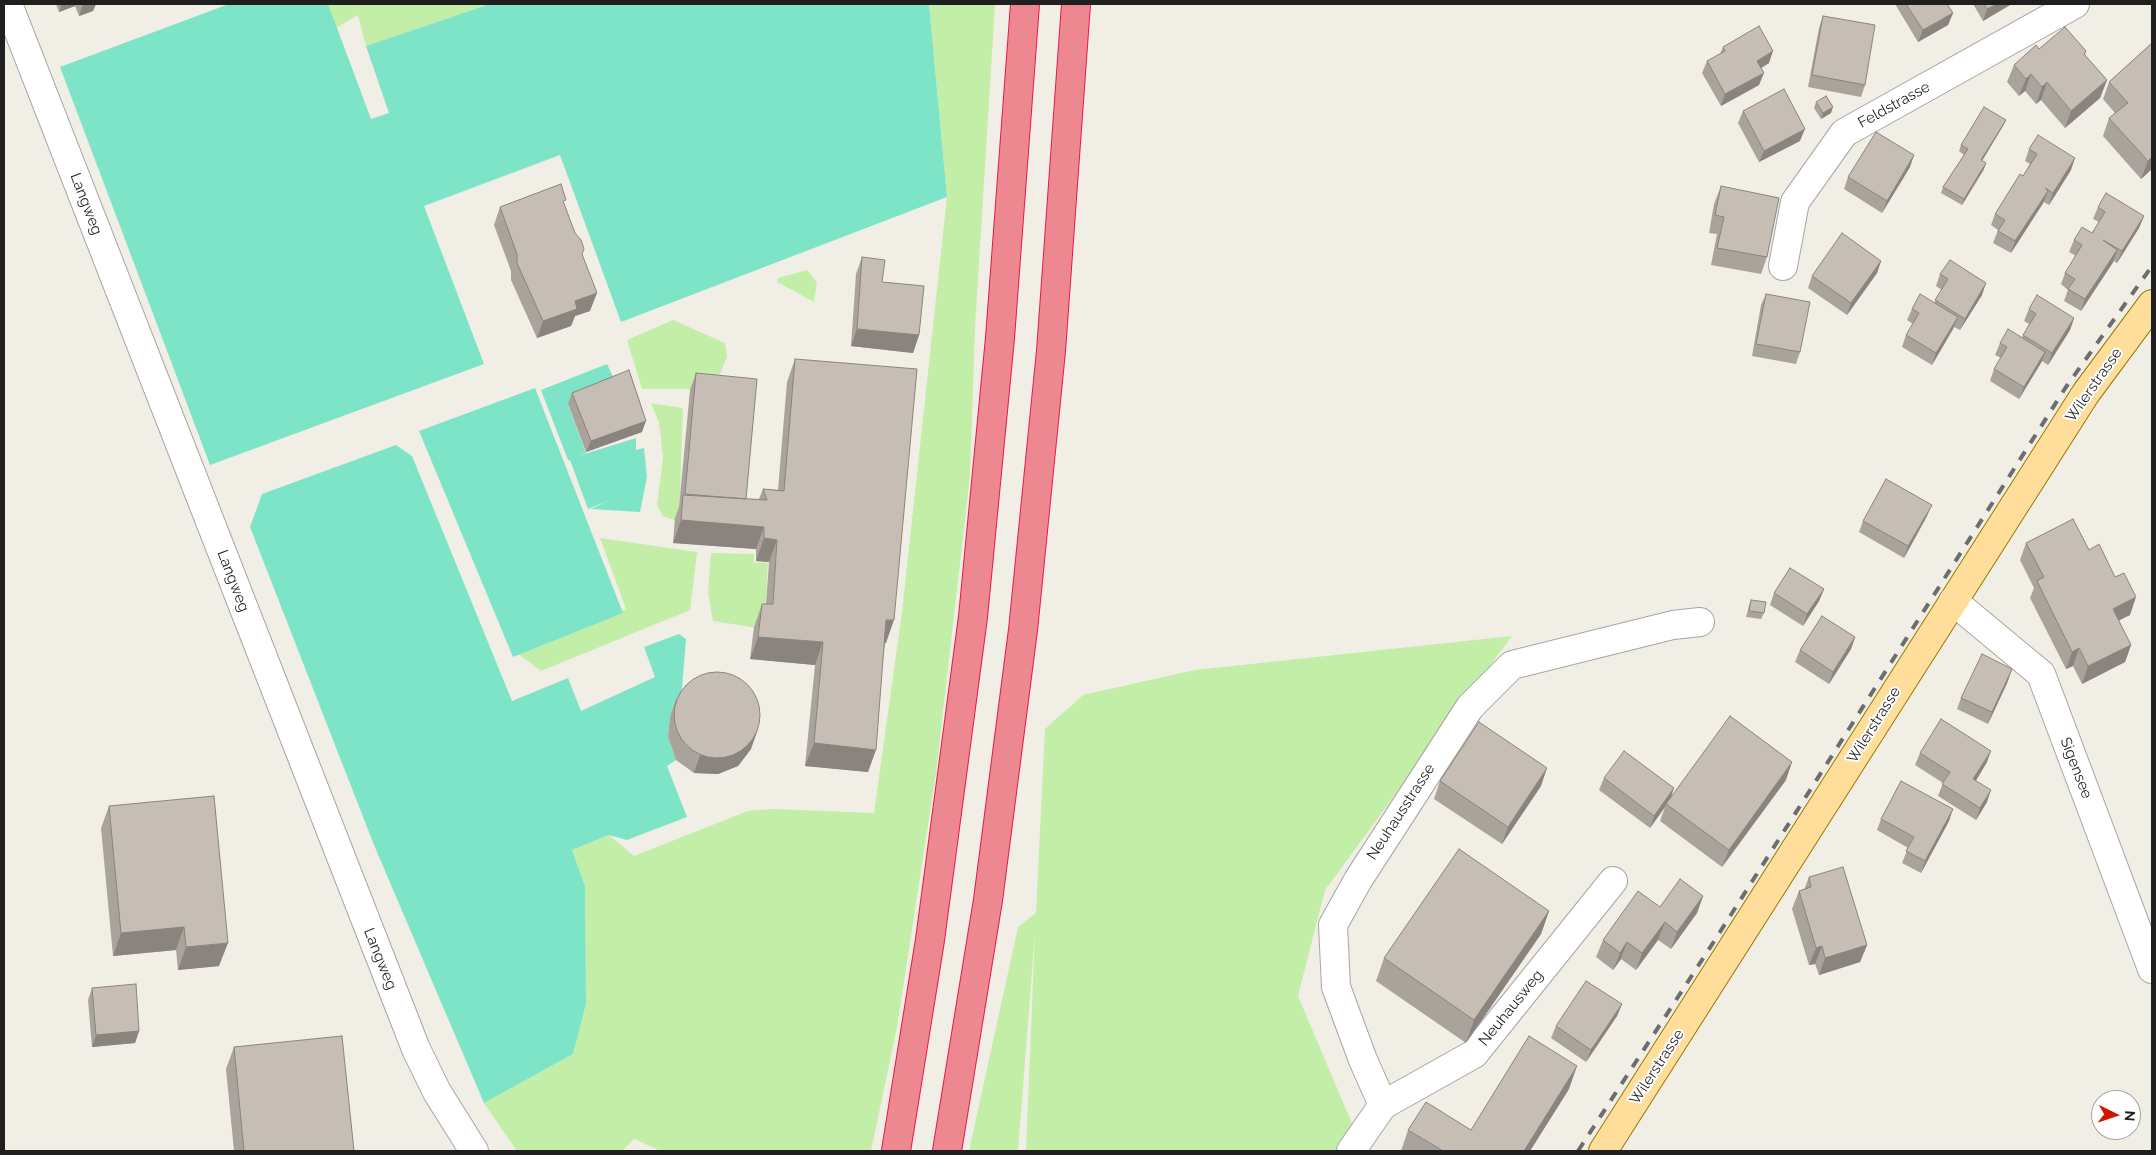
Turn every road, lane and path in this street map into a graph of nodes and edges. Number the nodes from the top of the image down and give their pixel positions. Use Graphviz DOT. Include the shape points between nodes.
graph roads {
  1 [pos="8,4"];
  2 [pos="1025,4"];
  3 [pos="1076,4"];
  4 [pos="2075,4"];
  5 [pos="1783,266"];
  6 [pos="2152,304"];
  7 [pos="1953,601"];
  8 [pos="1700,622"];
  9 [pos="1613,881"];
  10 [pos="2152,969"];
  11 [pos="1384,1105"];
  12 [pos="474,1151"];
  13 [pos="896,1151"];
  14 [pos="947,1151"];
  15 [pos="1351,1151"];
  16 [pos="1603,1151"];
  1 -- 12 [label="street, Langweg" via="416,1049 437,1092"];
  2 -- 13 [label="highway" via="1001,328 973,616 932,931"];
  3 -- 14 [label="highway" via="1051,351 1023,630 988,900"];
  4 -- 5 [label="street, Feldstrasse" via="1844,132 1795,202"];
  6 -- 7 [label="main road, Wilerstrasse" via="2086,393"];
  7 -- 10 [label="street, Sigensee" via="2041,674"];
  7 -- 16 [label="main road, Wilerstrasse"];
  8 -- 11 [label="street, Neuhausstrasse" via="1673,625 1512,666 1470,706 1333,924 1336,987"];
  9 -- 11 [label="street, Neuhausweg" via="1474,1054"];
  11 -- 15 [label="street"];
}
